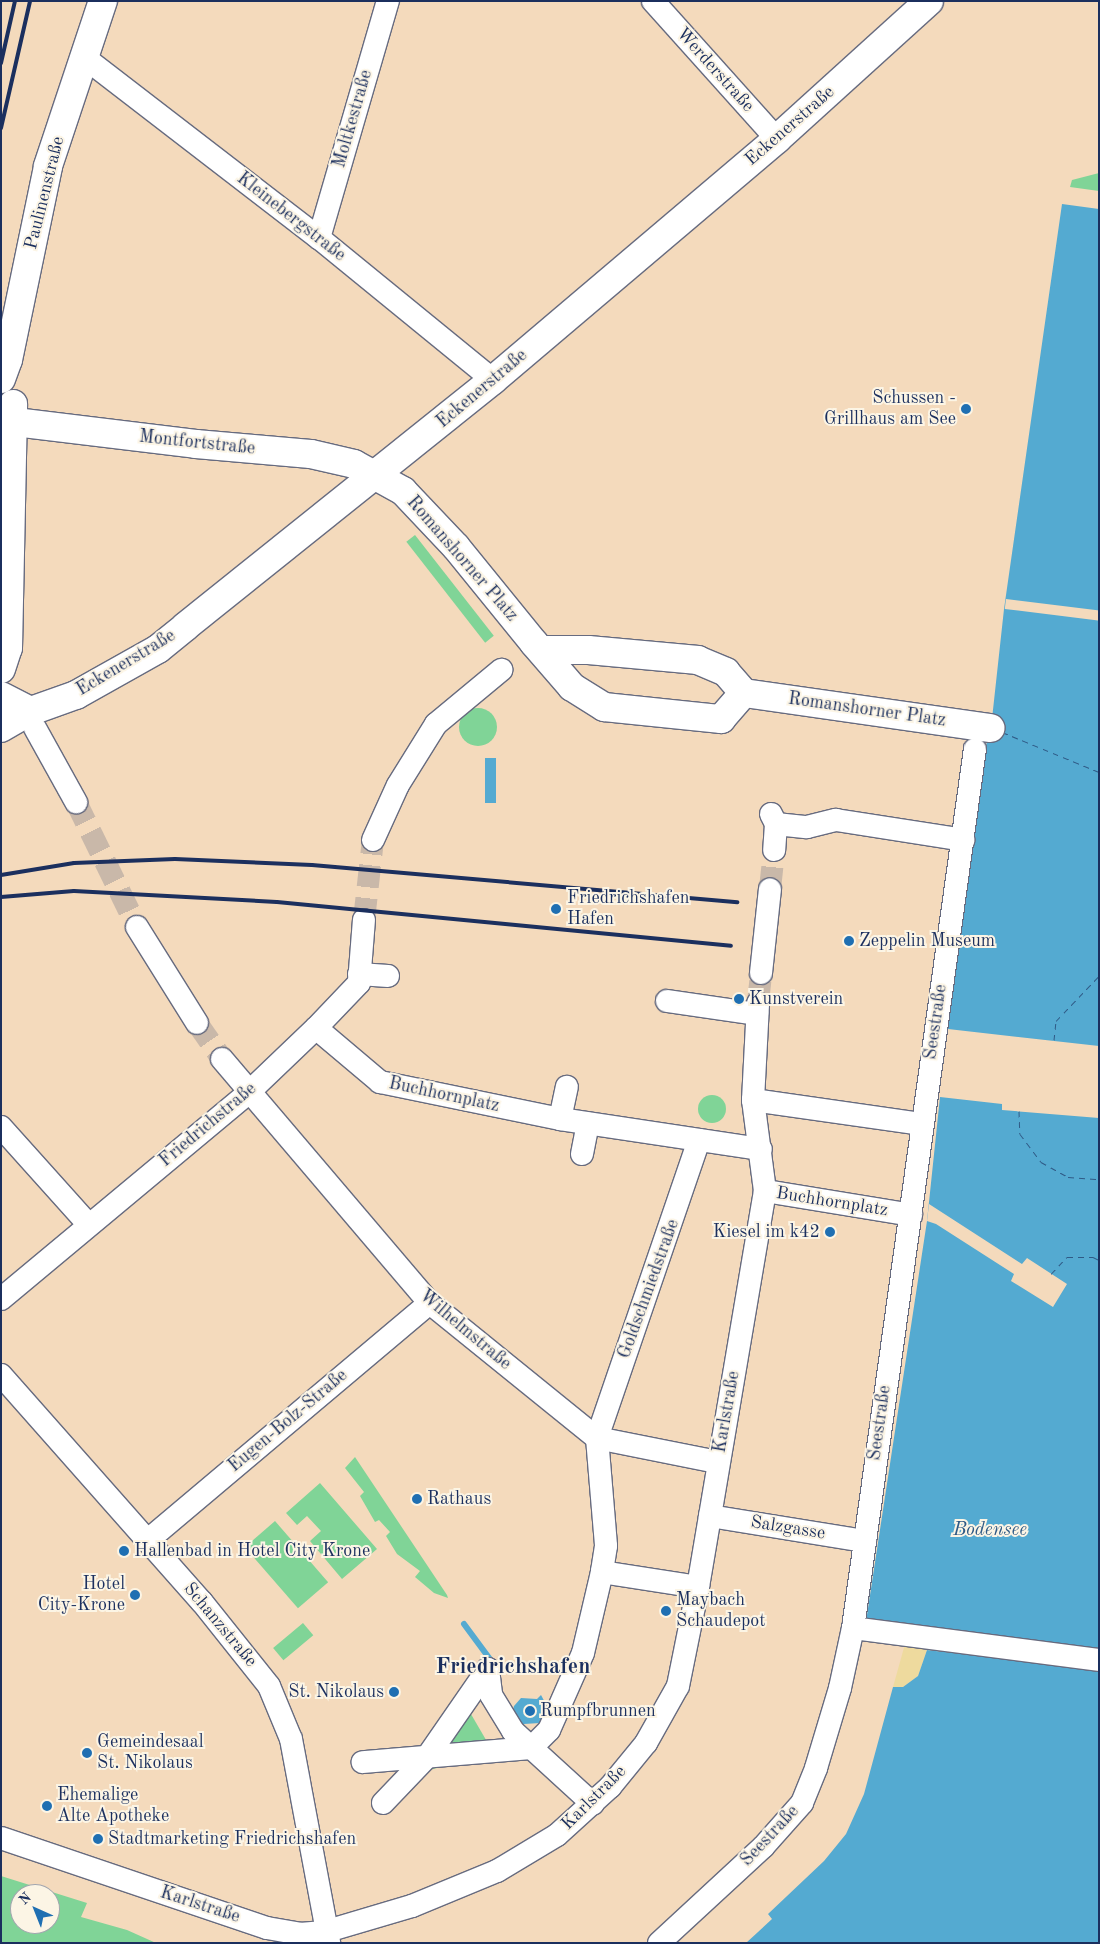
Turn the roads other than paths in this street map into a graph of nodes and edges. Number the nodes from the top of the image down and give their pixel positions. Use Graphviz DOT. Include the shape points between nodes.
graph roads {
  1 [pos="102,1"];
  2 [pos="388,1"];
  3 [pos="653,1"];
  4 [pos="929,1"];
  5 [pos="85,58"];
  6 [pos="777,139"];
  7 [pos="318,238"];
  8 [pos="5,370"];
  9 [pos="494,380"];
  10 [pos="6,422"];
  11 [pos="377,474"];
  12 [pos="541,650"];
  13 [pos="1,669"];
  14 [pos="501,670"];
  15 [pos="744,693"];
  16 [pos="1,696"];
  17 [pos="33,719"];
  18 [pos="1,728"];
  19 [pos="983,738"];
  20 [pos="76,802"];
  21 [pos="373,840"];
  22 [pos="963,840"];
  23 [pos="774,850"];
  24 [pos="770,889"];
  25 [pos="364,920"];
  26 [pos="137,927"];
  27 [pos="761,973"];
  28 [pos="359,974"];
  29 [pos="388,976"];
  30 [pos="667,1001"];
  31 [pos="197,1023"];
  32 [pos="316,1028"];
  33 [pos="222,1060"];
  34 [pos="567,1087"];
  35 [pos="248,1093"];
  36 [pos="753,1100"];
  37 [pos="560,1119"];
  38 [pos="588,1124"];
  39 [pos="922,1124"];
  40 [pos="1,1127"];
  41 [pos="699,1140"];
  42 [pos="761,1149"];
  43 [pos="582,1154"];
  44 [pos="765,1191"];
  45 [pos="911,1215"];
  46 [pos="88,1224"];
  47 [pos="1,1299"];
  48 [pos="430,1303"];
  49 [pos="1,1375"];
  50 [pos="597,1438"];
  51 [pos="717,1462"];
  52 [pos="710,1516"];
  53 [pos="147,1541"];
  54 [pos="865,1541"];
  55 [pos="602,1572"];
  56 [pos="698,1587"];
  57 [pos="853,1628"];
  58 [pos="1099,1660"];
  59 [pos="531,1748"];
  60 [pos="427,1757"];
  61 [pos="362,1762"];
  62 [pos="383,1803"];
  63 [pos="593,1804"];
  64 [pos="1,1838"];
  65 [pos="328,1937"];
  66 [pos="659,1943"];
  1 -- 5 [label="main road, Paulinenstraße"];
  2 -- 7 [label="street, Moltkestraße"];
  3 -- 6 [label="street, Werderstraße"];
  4 -- 6 [label="main road, Eckenerstraße"];
  5 -- 7 [label="street, Kleinebergstraße"];
  5 -- 8 [label="main road, Paulinenstraße" via="48,166"];
  6 -- 9 [label="main road, Eckenerstraße"];
  7 -- 9 [label="street, Kleinebergstraße"];
  8 -- 10 [label="main road, Paulinenstraße"];
  9 -- 11 [label="main road, Eckenerstraße"];
  10 -- 11 [label="main road, Montfortstraße" via="335,457"];
  10 -- 13 [label="main road, Paulinenstraße" via="8,648"];
  11 -- 12 [label="main road, Romanshorner Platz" via="403,491 456,547"];
  11 -- 17 [label="main road, Eckenerstraße" via="158,649"];
  12 -- 15 [label="main road" via="588,650 698,660 726,672"];
  12 -- 15 [label="main road, Romanshorner Platz" via="572,687 604,706 721,719"];
  14 -- 21 [label="street" via="436,724 398,785"];
  15 -- 19 [label="main road, Romanshorner Platz"];
  16 -- 17 [label="main road"];
  17 -- 18 [label="main road, Eckenerstraße"];
  17 -- 20 [label="street"];
  19 -- 22 [label="street, Seestraße"];
  22 -- 23 [label="street" via="836,820 807,827 774,819"];
  22 -- 39 [label="street, Seestraße"];
  24 -- 27 [label="street" via="759,928"];
  25 -- 28 [label="street, Friedrichstraße"];
  26 -- 31 [label="street"];
  28 -- 29 [label="street"];
  28 -- 32 [label="street, Friedrichstraße" via="358,983"];
  30 -- 36 [label="street, Buchhornplatz" via="757,1009"];
  32 -- 35 [label="street, Friedrichstraße"];
  32 -- 37 [label="street, Buchhornplatz" via="380,1082"];
  33 -- 35 [label="street, Wilhelmstraße"];
  34 -- 37 [label="street"];
  35 -- 46 [label="street, Friedrichstraße"];
  35 -- 48 [label="street, Wilhelmstraße"];
  36 -- 39 [label="street"];
  36 -- 42 [label="street, Buchhornplatz"];
  37 -- 38 [label="street, Buchhornplatz"];
  38 -- 41 [label="street, Buchhornplatz"];
  38 -- 43 [label="street"];
  39 -- 45 [label="street, Seestraße"];
  40 -- 46 [label="street"];
  41 -- 42 [label="street, Buchhornplatz"];
  41 -- 50 [label="street, Goldschmiedstraße"];
  42 -- 44 [label="street, Buchhornplatz"];
  44 -- 45 [label="street, Buchhornplatz"];
  44 -- 51 [label="street, Karlstraße"];
  45 -- 54 [label="street, Seestraße"];
  46 -- 47 [label="street, Friedrichstraße"];
  48 -- 50 [label="street, Wilhelmstraße"];
  48 -- 53 [label="street, Eugen-Bolz-Straße"];
  49 -- 53 [label="street, Schanzstraße"];
  50 -- 51 [label="street"];
  50 -- 55 [label="street" via="606,1546"];
  51 -- 52 [label="street, Karlstraße"];
  52 -- 54 [label="street, Salzgasse"];
  52 -- 56 [label="street, Karlstraße"];
  53 -- 65 [label="street, Schanzstraße" via="241,1648 269,1686 291,1738"];
  54 -- 57 [label="street, Seestraße"];
  55 -- 56 [label="street"];
  55 -- 59 [label="street" via="583,1653 549,1730"];
  56 -- 63 [label="street, Karlstraße" via="678,1686 646,1743"];
  57 -- 58 [label="street"];
  57 -- 66 [label="street, Seestraße" via="840,1688 802,1803 762,1847"];
  59 -- 60 [label="street"];
  59 -- 60 [label="street" via="513,1730 492,1695 488,1669"];
  59 -- 63 [label="street"];
  60 -- 61 [label="street"];
  60 -- 62 [label="street"];
  63 -- 65 [label="street, Karlstraße" via="557,1835 497,1871"];
  64 -- 65 [label="street, Karlstraße" via="267,1928"];
}
